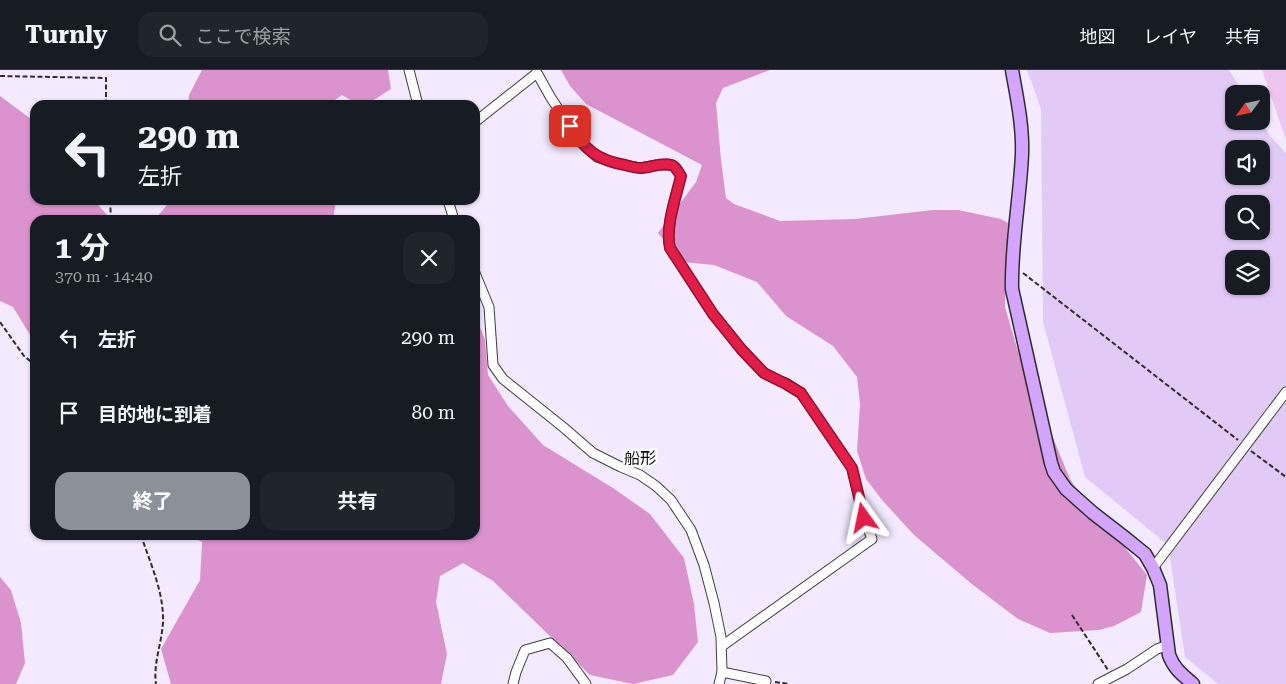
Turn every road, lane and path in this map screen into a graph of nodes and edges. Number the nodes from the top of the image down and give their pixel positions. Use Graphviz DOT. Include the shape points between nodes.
graph roads {
  1 [pos="409,70"];
  2 [pos="1012,70"];
  3 [pos="0,76"];
  4 [pos="106,100"];
  5 [pos="417,100"];
  6 [pos="480,118"];
  7 [pos="1011,268"];
  8 [pos="480,285"];
  9 [pos="0,322"];
  10 [pos="30,361"];
  11 [pos="1286,392"];
  12 [pos="1245,446"];
  13 [pos="1286,477"];
  14 [pos="144,540"];
  15 [pos="1152,568"];
  16 [pos="1072,615"];
  17 [pos="1168,645"];
  18 [pos="722,646"];
  19 [pos="1103,664"];
  20 [pos="722,672"];
  21 [pos="766,682"];
  22 [pos="156,684"];
  23 [pos="513,684"];
  24 [pos="586,684"];
  25 [pos="719,684"];
  26 [pos="790,684"];
  27 [pos="1098,684"];
  28 [pos="1194,684"];
  1 -- 5 [label="street"];
  2 -- 7 [label="street" via="1020,116 1022,154"];
  3 -- 4 [label="path" via="106,78"];
  6 -- 18 [label="street" via="537,73 579,140 597,157 640,168 671,165 676,168 681,176 670,220 670,248 713,314 742,350 764,373 801,393 852,468 872,539"];
  7 -- 12 [label="path" via="1022,272"];
  7 -- 15 [label="street" via="1016,312 1054,472 1066,489 1144,554"];
  8 -- 18 [label="street" via="489,307 493,365 503,379 593,453 640,475 671,500 691,530 704,565"];
  9 -- 10 [label="path"];
  11 -- 12 [label="street"];
  12 -- 13 [label="path"];
  12 -- 15 [label="street"];
  14 -- 22 [label="path" via="162,599 163,623 154,674"];
  15 -- 17 [label="street" via="1160,585"];
  16 -- 19 [label="path"];
  17 -- 27 [label="street"];
  17 -- 28 [label="street" via="1172,664"];
  18 -- 20 [label="street"];
  20 -- 21 [label="street"];
  20 -- 25 [label="street"];
  21 -- 26 [label="path"];
  23 -- 24 [label="street" via="525,650 550,643 567,658"];
}
